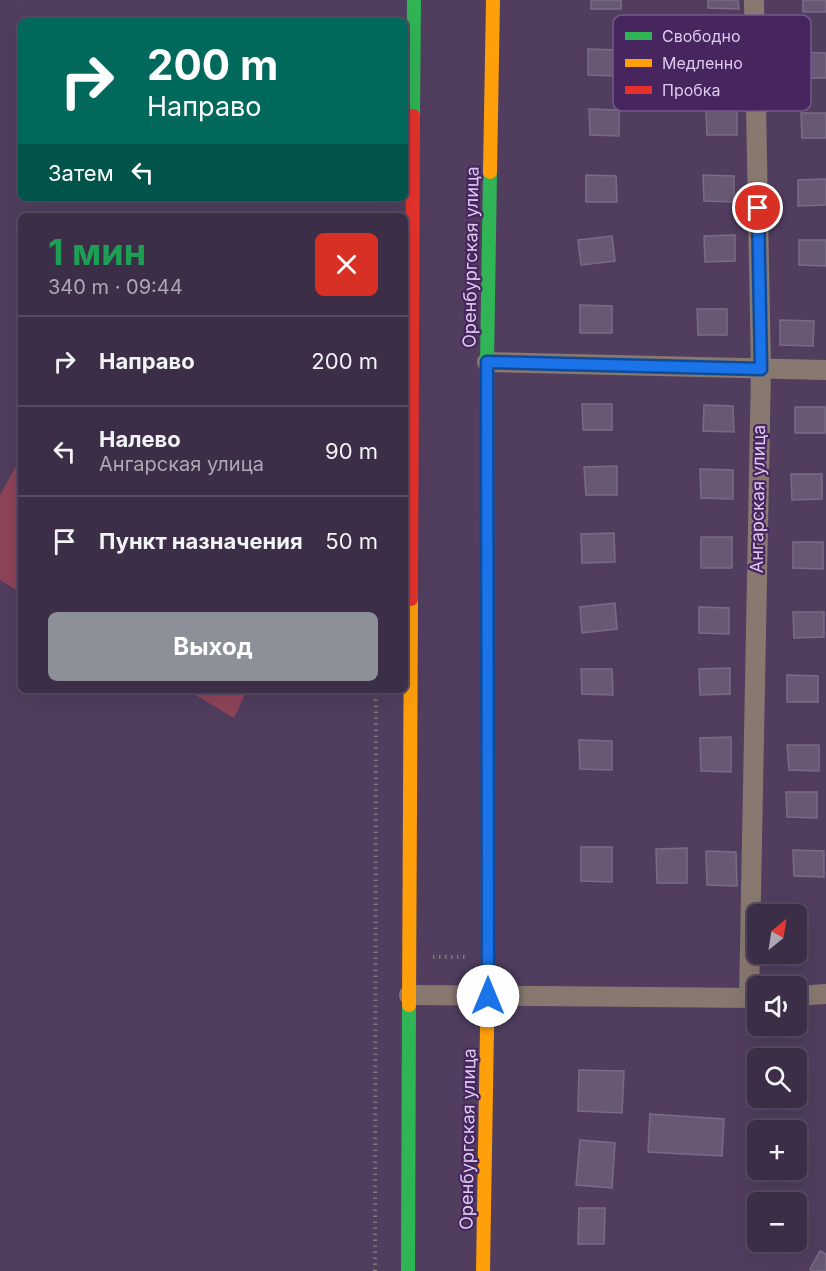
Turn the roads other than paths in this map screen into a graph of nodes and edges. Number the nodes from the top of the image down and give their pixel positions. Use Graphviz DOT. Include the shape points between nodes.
graph roads {
  1 [pos="414,0"];
  2 [pos="493,0"];
  3 [pos="754,0"];
  4 [pos="754,15"];
  5 [pos="756,111"];
  6 [pos="487,362"];
  7 [pos="761,369"];
  8 [pos="826,370"];
  9 [pos="753,976"];
  10 [pos="826,994"];
  11 [pos="409,995"];
  12 [pos="807,995"];
  13 [pos="488,996"];
  14 [pos="747,998"];
  15 [pos="408,1271"];
  16 [pos="483,1271"];
  1 -- 11 [label="main road"];
  2 -- 6 [label="main road, Оренбургская улица"];
  3 -- 4 [label="street, Ангарская улица"];
  5 -- 7 [label="street, Ангарская улица"];
  6 -- 7 [label="street"];
  6 -- 13 [label="main road, Оренбургская улица"];
  7 -- 8 [label="street"];
  7 -- 9 [label="street, Ангарская улица"];
  10 -- 12 [label="street"];
  11 -- 13 [label="street"];
  11 -- 15 [label="main road"];
  13 -- 14 [label="street"];
  13 -- 16 [label="main road, Оренбургская улица"];
}
